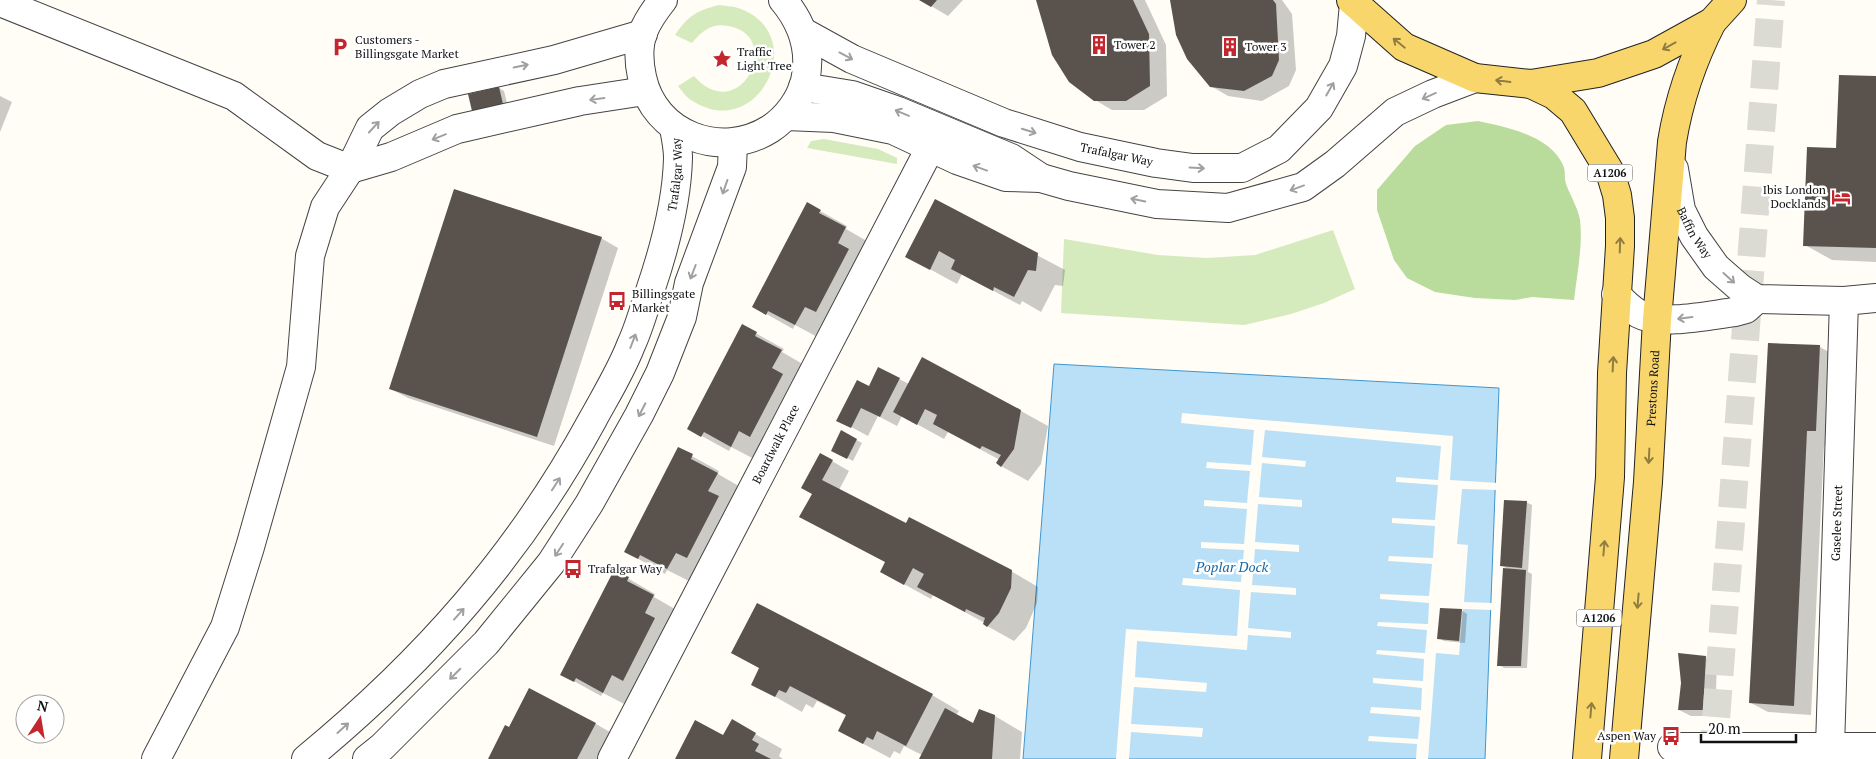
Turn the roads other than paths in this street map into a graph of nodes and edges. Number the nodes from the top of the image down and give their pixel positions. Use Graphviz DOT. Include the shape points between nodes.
graph roads {
  1 [pos="663,0"];
  2 [pos="783,0"];
  3 [pos="1732,0"];
  4 [pos="0,2"];
  5 [pos="1352,2"];
  6 [pos="1712,22"];
  7 [pos="803,32"];
  8 [pos="643,34"];
  9 [pos="1475,78"];
  10 [pos="1530,84"];
  11 [pos="803,87"];
  12 [pos="645,91"];
  13 [pos="786,116"];
  14 [pos="674,128"];
  15 [pos="936,139"];
  16 [pos="1672,142"];
  17 [pos="733,143"];
  18 [pos="350,169"];
  19 [pos="1616,294"];
  20 [pos="1876,298"];
  21 [pos="1757,299"];
  22 [pos="1844,300"];
  23 [pos="1657,320"];
  24 [pos="1672,747"];
  25 [pos="1830,747"];
  26 [pos="1876,747"];
  27 [pos="156,759"];
  28 [pos="306,759"];
  29 [pos="367,759"];
  30 [pos="612,759"];
  31 [pos="1587,759"];
  32 [pos="1624,759"];
  1 -- 8 [label="street, Trafalgar Way" via="651,15"];
  2 -- 7 [label="street, Trafalgar Way"];
  3 -- 6 [label="main road, A1206"];
  4 -- 18 [label="street" via="234,96 317,156"];
  7 -- 5 [label="street, Trafalgar Way, one-way" via="852,59 995,119 1080,147 1193,168 1242,168 1279,149 1319,108 1343,66 1351,36"];
  9 -- 5 [label="main road, A1206, one-way" via="1404,47"];
  6 -- 10 [label="main road, A1206, one-way" via="1654,54 1598,73"];
  6 -- 16 [label="main road, Prestons Road / A1206" via="1686,82"];
  7 -- 11 [label="street, Trafalgar Way" via="807,51"];
  8 -- 12 [label="street, Trafalgar Way" via="639,63"];
  18 -- 8 [label="street, one-way" via="370,128 420,94 444,84 554,60"];
  10 -- 9 [label="main road, A1206, one-way"];
  9 -- 15 [label="street, one-way" via="1395,112 1303,187 1228,208 1157,204 1041,178 1006,177 957,160"];
  19 -- 10 [label="main road, A1206, one-way" via="1620,218 1610,172 1573,111 1554,95"];
  11 -- 13 [label="street, Trafalgar Way"];
  15 -- 11 [label="street, one-way" via="898,111 852,95"];
  12 -- 14 [label="street, Trafalgar Way" via="657,112"];
  12 -- 18 [label="street, one-way" via="580,101 457,129 391,157"];
  13 -- 15 [label="street" via="834,118"];
  13 -- 17 [label="street, Trafalgar Way" via="762,134"];
  14 -- 17 [label="street, Trafalgar Way" via="702,141"];
  28 -- 14 [label="street, Trafalgar Way, one-way" via="399,677 462,612 526,530 570,462 631,346 657,272 675,186 678,157"];
  15 -- 30 [label="street, Boardwalk Place"];
  16 -- 21 [label="street, Baffin Way, one-way" via="1681,210 1694,236 1716,267"];
  16 -- 23 [label="main road, Prestons Road / A1206"];
  17 -- 29 [label="street, one-way" via="732,167 660,373 589,504 551,563 486,643"];
  18 -- 27 [label="street" via="325,207 313,244 301,367 225,627"];
  19 -- 23 [label="street" via="1640,315"];
  31 -- 19 [label="main road, A1206, one-way" via="1610,477"];
  20 -- 22 [label="street"];
  21 -- 22 [label="street"];
  21 -- 23 [label="street, one-way" via="1746,309 1734,312"];
  22 -- 25 [label="street, Gaselee Street"];
  23 -- 32 [label="main road, Prestons Road / A1206, one-way" via="1648,482"];
  24 -- 25 [label="street"];
  25 -- 26 [label="street"];
}
